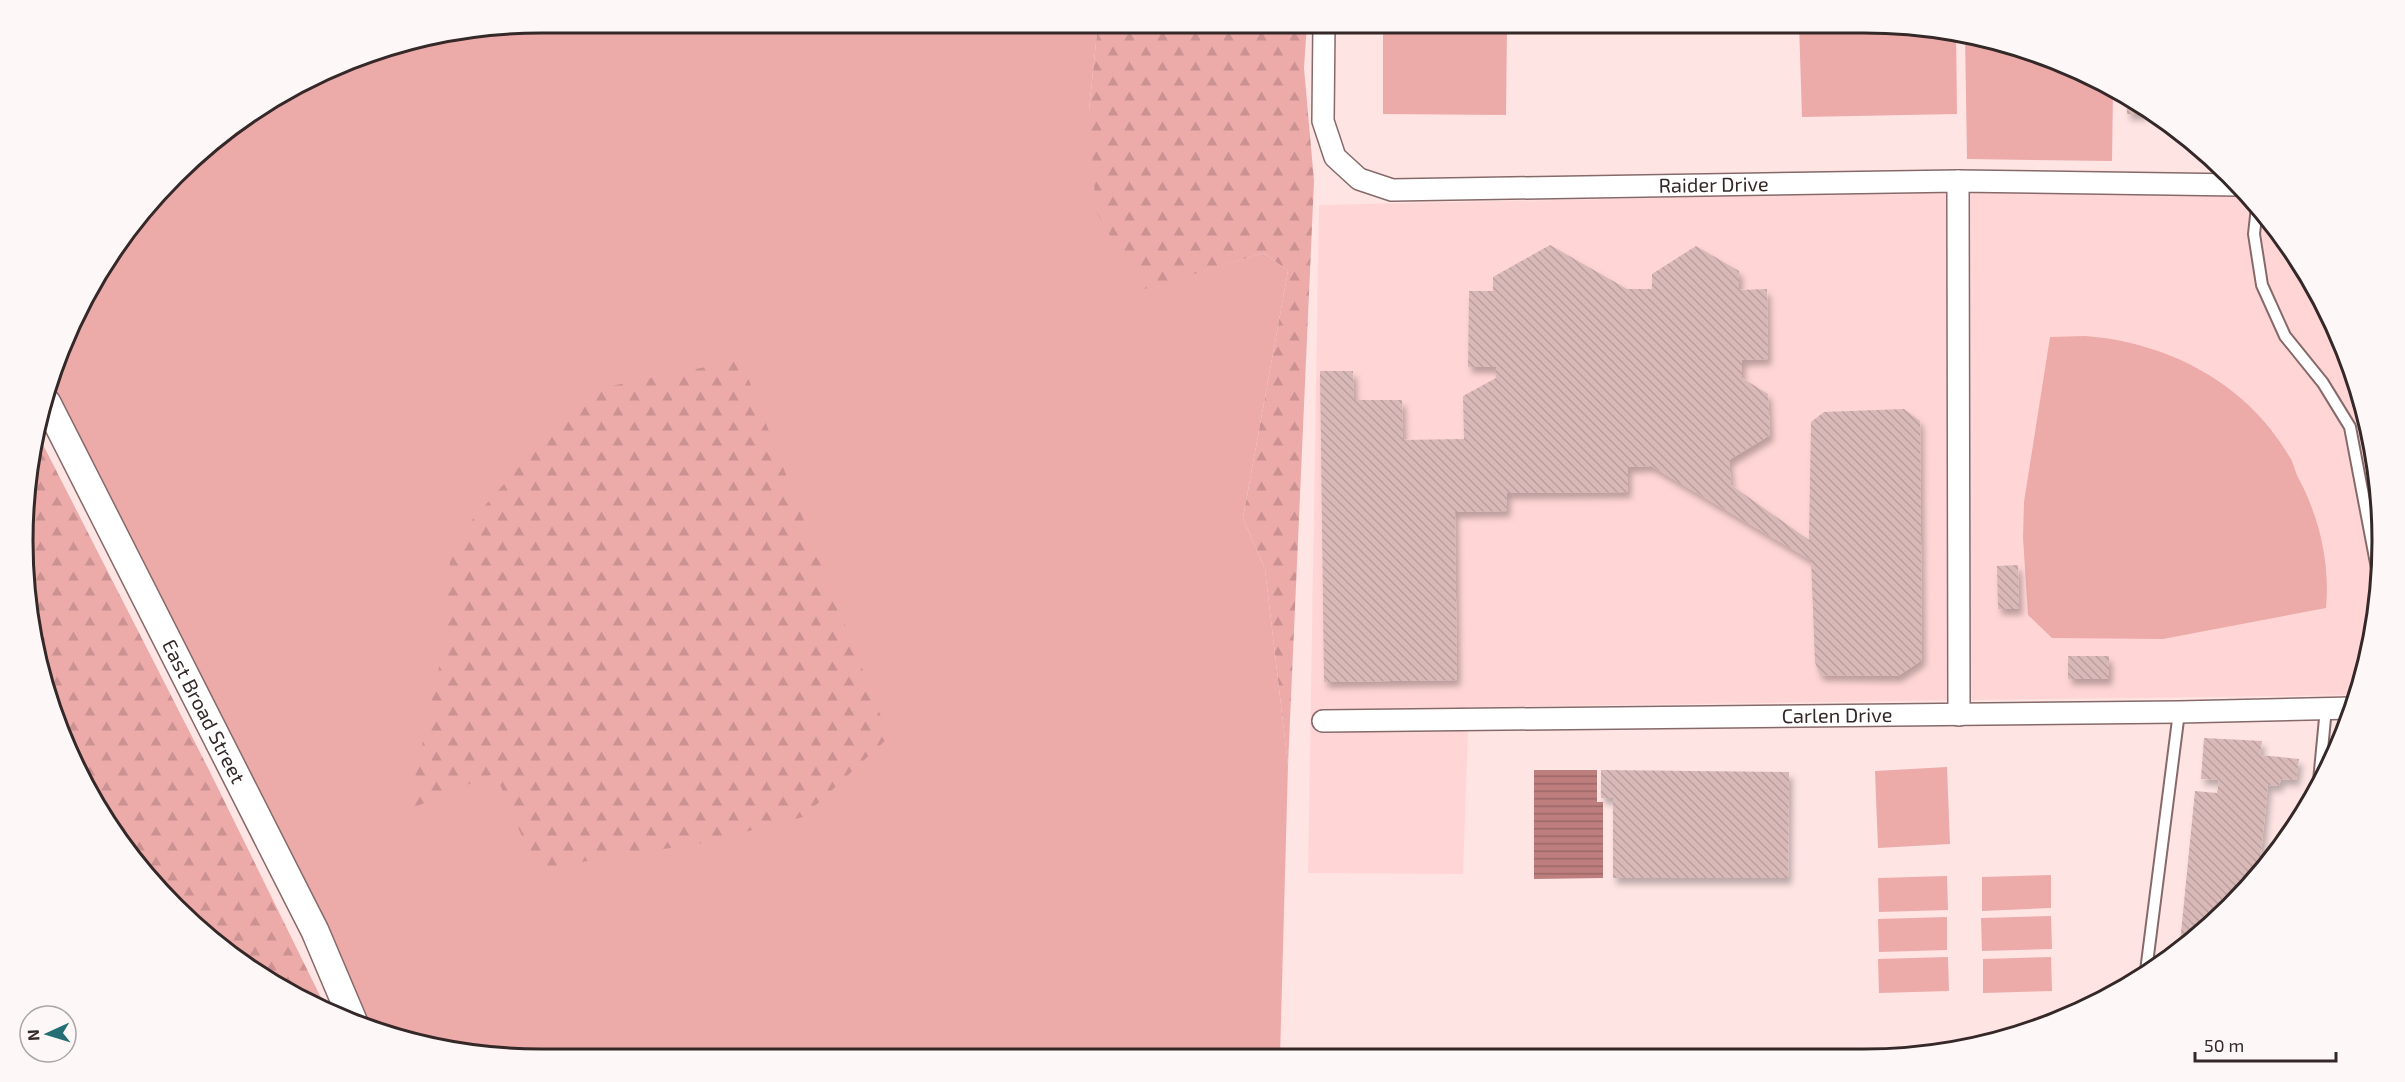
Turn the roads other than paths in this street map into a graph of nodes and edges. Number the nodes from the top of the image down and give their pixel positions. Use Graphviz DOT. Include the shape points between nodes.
graph roads {
  1 [pos="1324,33"];
  2 [pos="1958,181"];
  3 [pos="2226,185"];
  4 [pos="2256,219"];
  5 [pos="50,411"];
  6 [pos="2372,542"];
  7 [pos="2326,708"];
  8 [pos="2343,708"];
  9 [pos="2179,712"];
  10 [pos="1959,715"];
  11 [pos="1323,721"];
  12 [pos="2321,764"];
  13 [pos="2147,962"];
  14 [pos="349,1011"];
  1 -- 2 [label="street, Raider Drive" via="1323,121 1335,157 1359,179 1392,190"];
  2 -- 3 [label="street, Raider Drive"];
  2 -- 10 [label="street"];
  4 -- 6 [label="lane" via="2254,234 2262,285 2285,336 2323,383 2350,427"];
  5 -- 14 [label="street, East Broad Street" via="315,931"];
  7 -- 8 [label="street, Carlen Drive"];
  7 -- 9 [label="street, Carlen Drive"];
  7 -- 12 [label="lane"];
  9 -- 10 [label="street, Carlen Drive"];
  9 -- 13 [label="lane"];
  10 -- 11 [label="street, Carlen Drive"];
}
